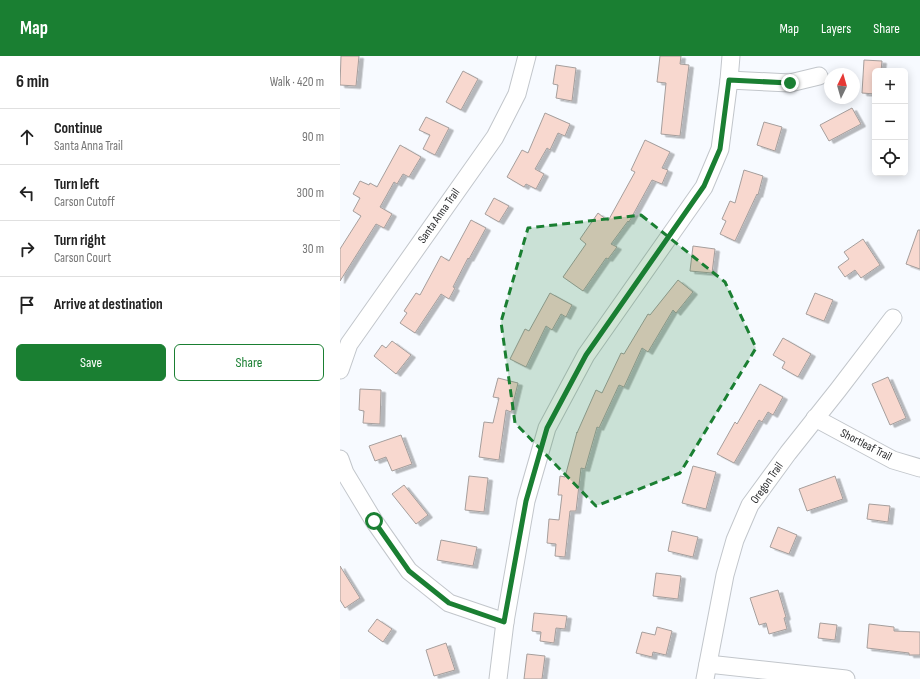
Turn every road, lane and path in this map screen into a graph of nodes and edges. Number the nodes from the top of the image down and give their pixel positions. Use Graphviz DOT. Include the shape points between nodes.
graph roads {
  1 [pos="527,56"];
  2 [pos="731,56"];
  3 [pos="819,76"];
  4 [pos="729,80"];
  5 [pos="893,318"];
  6 [pos="340,370"];
  7 [pos="815,418"];
  8 [pos="340,459"];
  9 [pos="920,468"];
  10 [pos="504,622"];
  11 [pos="707,671"];
  12 [pos="498,679"];
  13 [pos="846,679"];
  1 -- 6 [label="street, Santa Anna Trail" via="517,94 495,137 349,344"];
  2 -- 4 [label="street"];
  3 -- 4 [label="street" via="790,83"];
  4 -- 10 [label="street" via="720,149 704,186 586,355 547,428 526,501"];
  5 -- 7 [label="street, Oregon Trail"];
  7 -- 9 [label="street, Shortleaf Trail" via="893,460"];
  7 -- 11 [label="street, Oregon Trail" via="750,505 735,540 725,575"];
  8 -- 10 [label="street" via="345,473 374,521 409,571 449,603"];
  10 -- 12 [label="street"];
  11 -- 13 [label="street"];
}
